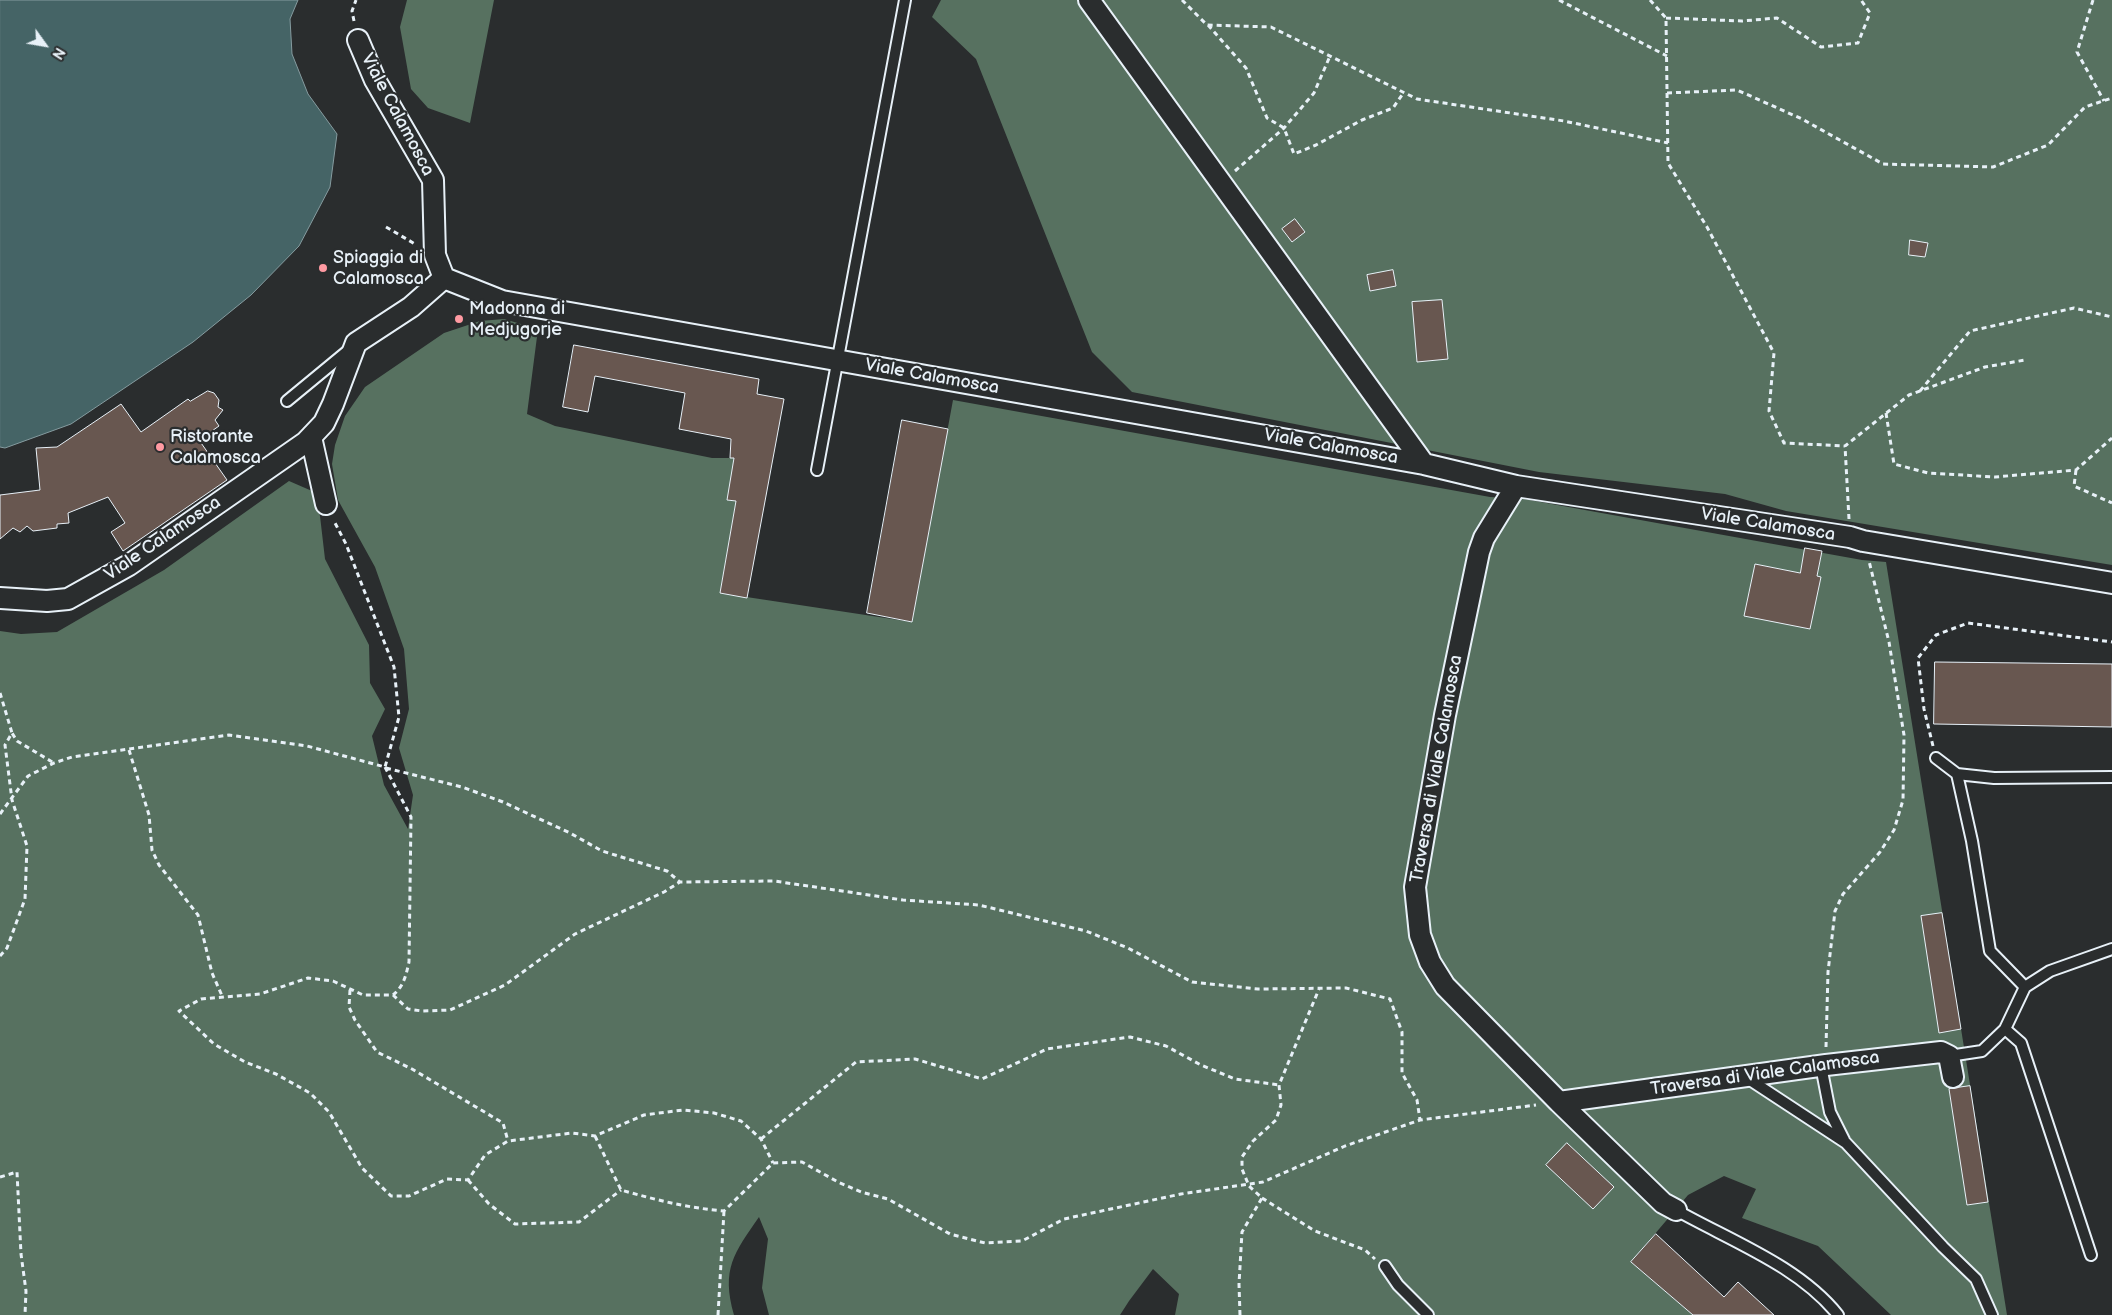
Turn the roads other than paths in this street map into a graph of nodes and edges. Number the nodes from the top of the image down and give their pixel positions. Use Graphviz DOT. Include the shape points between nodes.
graph roads {
  1 [pos="905,0"];
  2 [pos="1089,0"];
  3 [pos="358,40"];
  4 [pos="444,278"];
  5 [pos="356,343"];
  6 [pos="837,361"];
  7 [pos="287,401"];
  8 [pos="311,437"];
  9 [pos="1424,464"];
  10 [pos="818,470"];
  11 [pos="1516,486"];
  12 [pos="326,504"];
  13 [pos="2112,583"];
  14 [pos="0,598"];
  15 [pos="1936,758"];
  16 [pos="1957,774"];
  17 [pos="2112,777"];
  18 [pos="2112,949"];
  19 [pos="2025,987"];
  20 [pos="2005,1029"];
  21 [pos="1949,1056"];
  22 [pos="1823,1065"];
  23 [pos="1744,1076"];
  24 [pos="1953,1077"];
  25 [pos="1559,1102"];
  26 [pos="1846,1143"];
  27 [pos="1676,1210"];
  28 [pos="2091,1255"];
  29 [pos="1384,1266"];
  30 [pos="1428,1315"];
  31 [pos="1838,1315"];
  32 [pos="1992,1315"];
  1 -- 6 [label="lane"];
  2 -- 9 [label="street, Viale Calamosca"];
  3 -- 4 [label="street, Viale Calamosca" via="375,80 433,180 435,255"];
  4 -- 5 [label="street" via="411,308"];
  4 -- 6 [label="street, Viale Calamosca" via="502,301"];
  5 -- 7 [label="lane"];
  5 -- 8 [label="street, Viale Calamosca" via="324,423"];
  6 -- 9 [label="street, Viale Calamosca"];
  6 -- 10 [label="lane"];
  8 -- 12 [label="street"];
  8 -- 14 [label="street, Viale Calamosca" via="129,566 68,599"];
  9 -- 11 [label="street, Viale Calamosca"];
  11 -- 13 [label="street, Viale Calamosca"];
  11 -- 25 [label="street, Traversa di Viale Calamosca" via="1479,552 1415,887 1416,912 1430,962 1445,986"];
  15 -- 16 [label="lane"];
  16 -- 17 [label="lane" via="1994,778"];
  16 -- 19 [label="lane" via="1990,950"];
  18 -- 19 [label="lane" via="2050,971"];
  19 -- 20 [label="lane"];
  20 -- 21 [label="lane" via="1982,1051"];
  20 -- 28 [label="lane" via="2021,1042"];
  21 -- 22 [label="street, Traversa di Viale Calamosca" via="1941,1052"];
  21 -- 24 [label="street"];
  22 -- 23 [label="street, Traversa di Viale Calamosca"];
  22 -- 26 [label="lane" via="1830,1112"];
  23 -- 25 [label="street, Traversa di Viale Calamosca"];
  23 -- 26 [label="lane"];
  25 -- 27 [label="street, Traversa di Viale Calamosca" via="1663,1203"];
  26 -- 32 [label="lane" via="1976,1279"];
  27 -- 31 [label="lane" via="1789,1271 1815,1289"];
  29 -- 30 [label="lane"];
}
